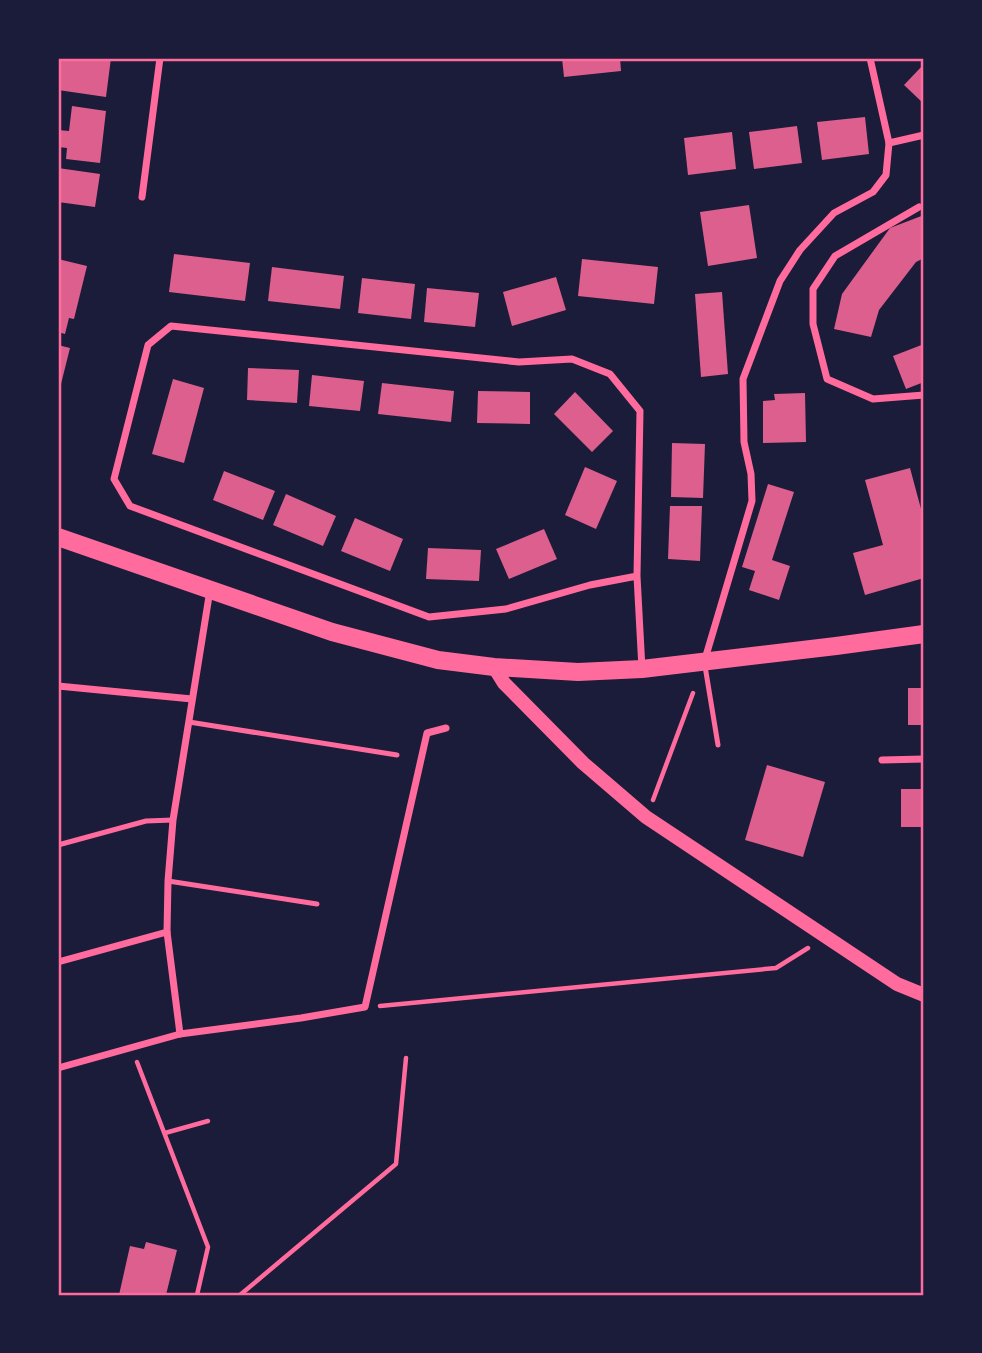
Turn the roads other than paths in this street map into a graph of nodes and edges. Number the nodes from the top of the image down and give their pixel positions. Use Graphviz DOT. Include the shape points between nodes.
graph roads {
  1 [pos="160,58"];
  2 [pos="870,58"];
  3 [pos="924,135"];
  4 [pos="889,143"];
  5 [pos="142,197"];
  6 [pos="919,207"];
  7 [pos="924,395"];
  8 [pos="58,537"];
  9 [pos="637,576"];
  10 [pos="210,590"];
  11 [pos="924,634"];
  12 [pos="704,663"];
  13 [pos="494,667"];
  14 [pos="642,669"];
  15 [pos="58,686"];
  16 [pos="192,699"];
  17 [pos="189,723"];
  18 [pos="446,729"];
  19 [pos="718,746"];
  20 [pos="397,755"];
  21 [pos="882,760"];
  22 [pos="924,760"];
  23 [pos="173,820"];
  24 [pos="58,845"];
  25 [pos="168,881"];
  26 [pos="317,904"];
  27 [pos="167,932"];
  28 [pos="58,962"];
  29 [pos="924,995"];
  30 [pos="180,1034"];
  31 [pos="58,1068"];
  1 -- 5 [label="street"];
  2 -- 4 [label="street"];
  3 -- 4 [label="street"];
  4 -- 12 [label="street" via="886,175 873,192 834,212 780,281 743,380 744,442 752,500"];
  6 -- 7 [label="street" via="835,256 813,289 813,324 827,379 873,399"];
  8 -- 10 [label="main road"];
  9 -- 9 [label="street" via="506,609 429,617 130,506 114,479 148,345 171,326 519,362 572,359 610,374 640,411"];
  9 -- 14 [label="street"];
  10 -- 13 [label="main road" via="332,632 438,660"];
  10 -- 16 [label="street"];
  11 -- 12 [label="main road"];
  12 -- 14 [label="main road"];
  12 -- 19 [label="lane"];
  13 -- 14 [label="main road" via="578,672"];
  13 -- 29 [label="main road" via="504,683 583,763 646,817 897,984"];
  15 -- 16 [label="street"];
  16 -- 17 [label="street"];
  17 -- 20 [label="lane"];
  17 -- 23 [label="street"];
  18 -- 30 [label="street" via="427,733 365,1007"];
  21 -- 22 [label="street"];
  23 -- 24 [label="lane" via="146,821"];
  23 -- 25 [label="street"];
  25 -- 26 [label="lane"];
  25 -- 27 [label="street"];
  27 -- 28 [label="street"];
  27 -- 30 [label="street"];
  30 -- 31 [label="street"];
}
